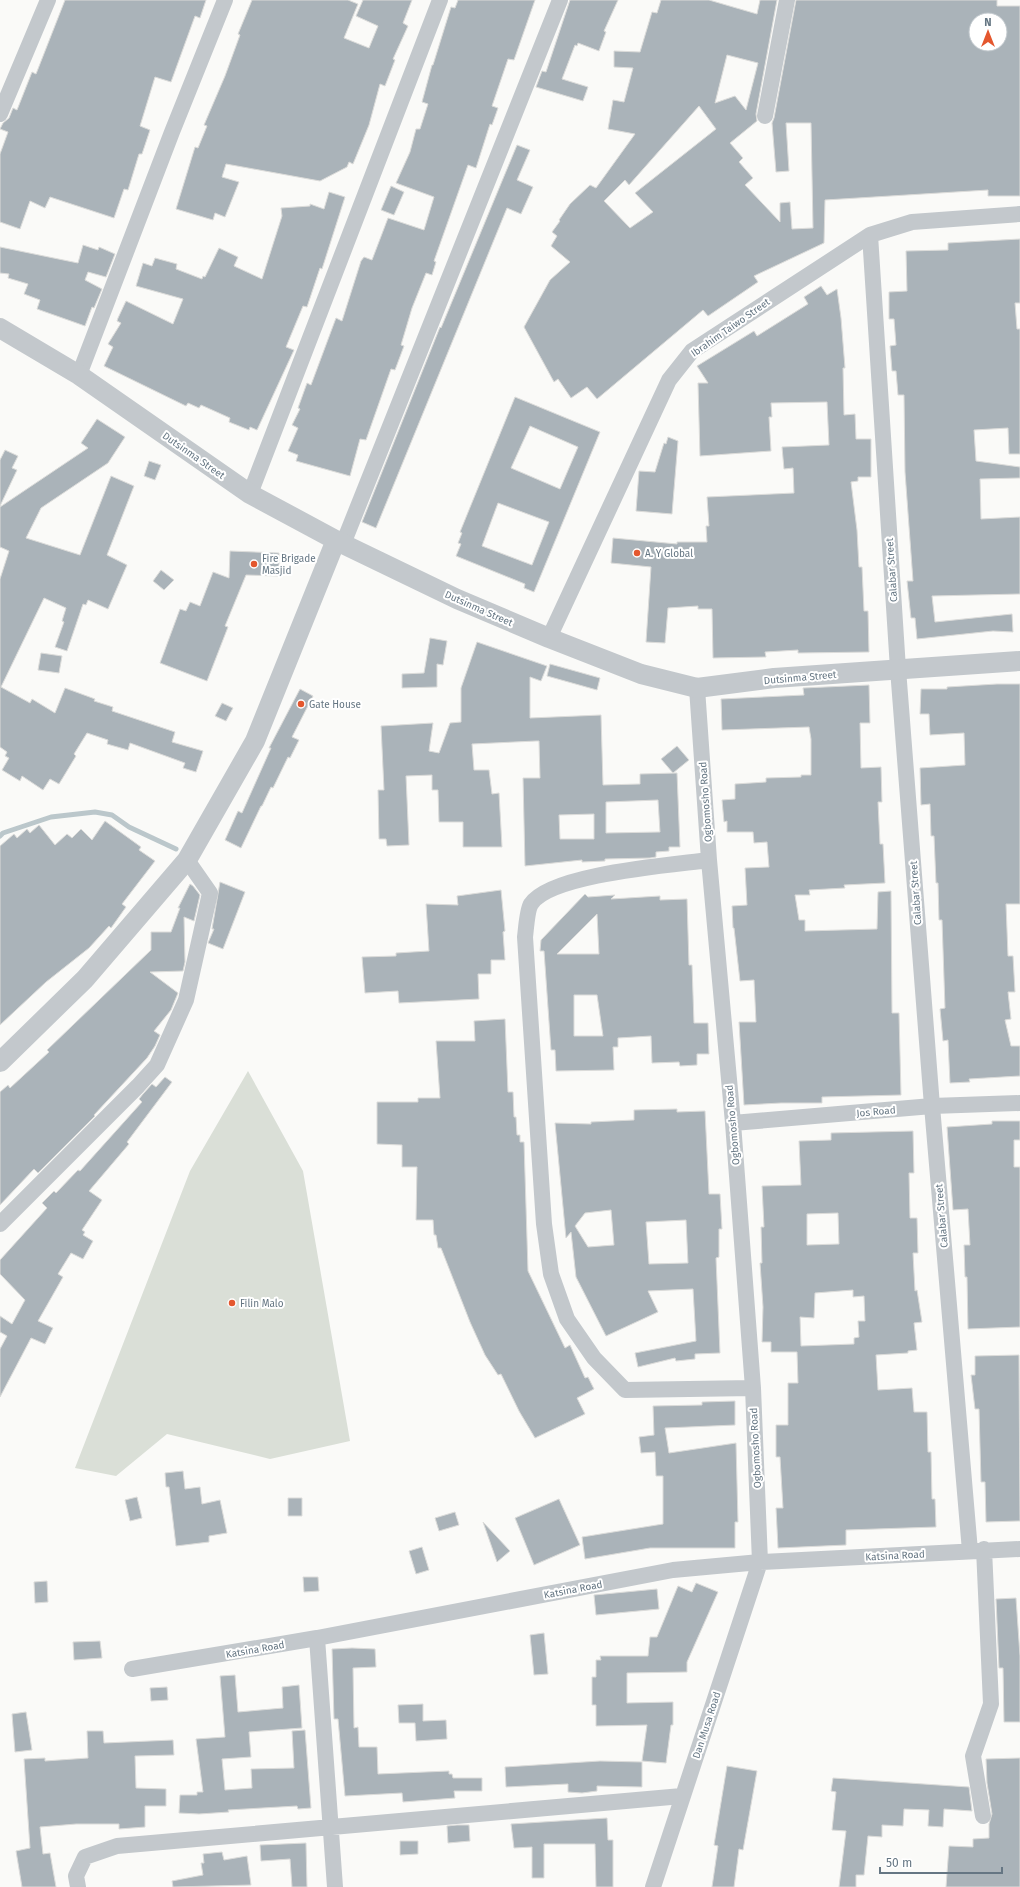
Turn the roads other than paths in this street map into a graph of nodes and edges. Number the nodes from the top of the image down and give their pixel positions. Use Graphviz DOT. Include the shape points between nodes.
graph roads {
  1 [pos="48,0"];
  2 [pos="225,0"];
  3 [pos="440,0"];
  4 [pos="560,0"];
  5 [pos="787,0"];
  6 [pos="0,114"];
  7 [pos="765,116"];
  8 [pos="1020,214"];
  9 [pos="870,235"];
  10 [pos="0,328"];
  11 [pos="79,375"];
  12 [pos="250,494"];
  13 [pos="340,542"];
  14 [pos="549,638"];
  15 [pos="1020,661"];
  16 [pos="898,669"];
  17 [pos="697,688"];
  18 [pos="187,860"];
  19 [pos="709,860"];
  20 [pos="0,1062"];
  21 [pos="1020,1103"];
  22 [pos="932,1106"];
  23 [pos="732,1122"];
  24 [pos="0,1224"];
  25 [pos="753,1388"];
  26 [pos="1020,1549"];
  27 [pos="977,1550"];
  28 [pos="760,1562"];
  29 [pos="317,1638"];
  30 [pos="132,1669"];
  31 [pos="682,1796"];
  32 [pos="983,1816"];
  33 [pos="330,1827"];
  34 [pos="78,1887"];
  35 [pos="335,1887"];
  36 [pos="653,1887"];
  1 -- 6 [label="street"];
  2 -- 11 [label="street"];
  3 -- 12 [label="street"];
  4 -- 13 [label="street"];
  5 -- 7 [label="street"];
  8 -- 9 [label="street, Ibrahim Taiwo Street" via="912,222"];
  9 -- 14 [label="street, Ibrahim Taiwo Street" via="692,351 669,380"];
  9 -- 16 [label="street, Calabar Street"];
  10 -- 11 [label="street, Dutsinma Street"];
  11 -- 12 [label="street, Dutsinma Street"];
  12 -- 13 [label="street, Dutsinma Street"];
  13 -- 14 [label="street, Dutsinma Street" via="457,599"];
  13 -- 18 [label="street" via="255,741"];
  14 -- 17 [label="street, Dutsinma Street" via="641,674"];
  15 -- 16 [label="street, Dutsinma Street"];
  16 -- 17 [label="street, Dutsinma Street" via="774,678"];
  16 -- 22 [label="street, Calabar Street"];
  17 -- 19 [label="street, Ogbomosho Road"];
  18 -- 20 [label="street" via="86,980"];
  18 -- 24 [label="street" via="210,893 186,1000 157,1065"];
  19 -- 23 [label="street, Ogbomosho Road"];
  19 -- 25 [label="street" via="566,883 541,895 530,905 525,937 544,1224 551,1274 567,1319 594,1358 625,1390"];
  21 -- 22 [label="street, Jos Road"];
  22 -- 23 [label="street, Jos Road"];
  22 -- 27 [label="street, Calabar Street"];
  23 -- 25 [label="street, Ogbomosho Road"];
  25 -- 28 [label="street, Ogbomosho Road"];
  26 -- 27 [label="street, Katsina Road"];
  27 -- 28 [label="street, Katsina Road"];
  27 -- 32 [label="street, Calabar Street" via="991,1704 973,1756"];
  28 -- 29 [label="street, Katsina Road" via="673,1570"];
  28 -- 31 [label="street, Dan Musa Road"];
  29 -- 30 [label="street, Katsina Road"];
  29 -- 33 [label="street"];
  31 -- 33 [label="street"];
  31 -- 36 [label="street, Dan Musa Road"];
  33 -- 34 [label="street" via="117,1846 85,1857 76,1876"];
  33 -- 35 [label="street"];
}
